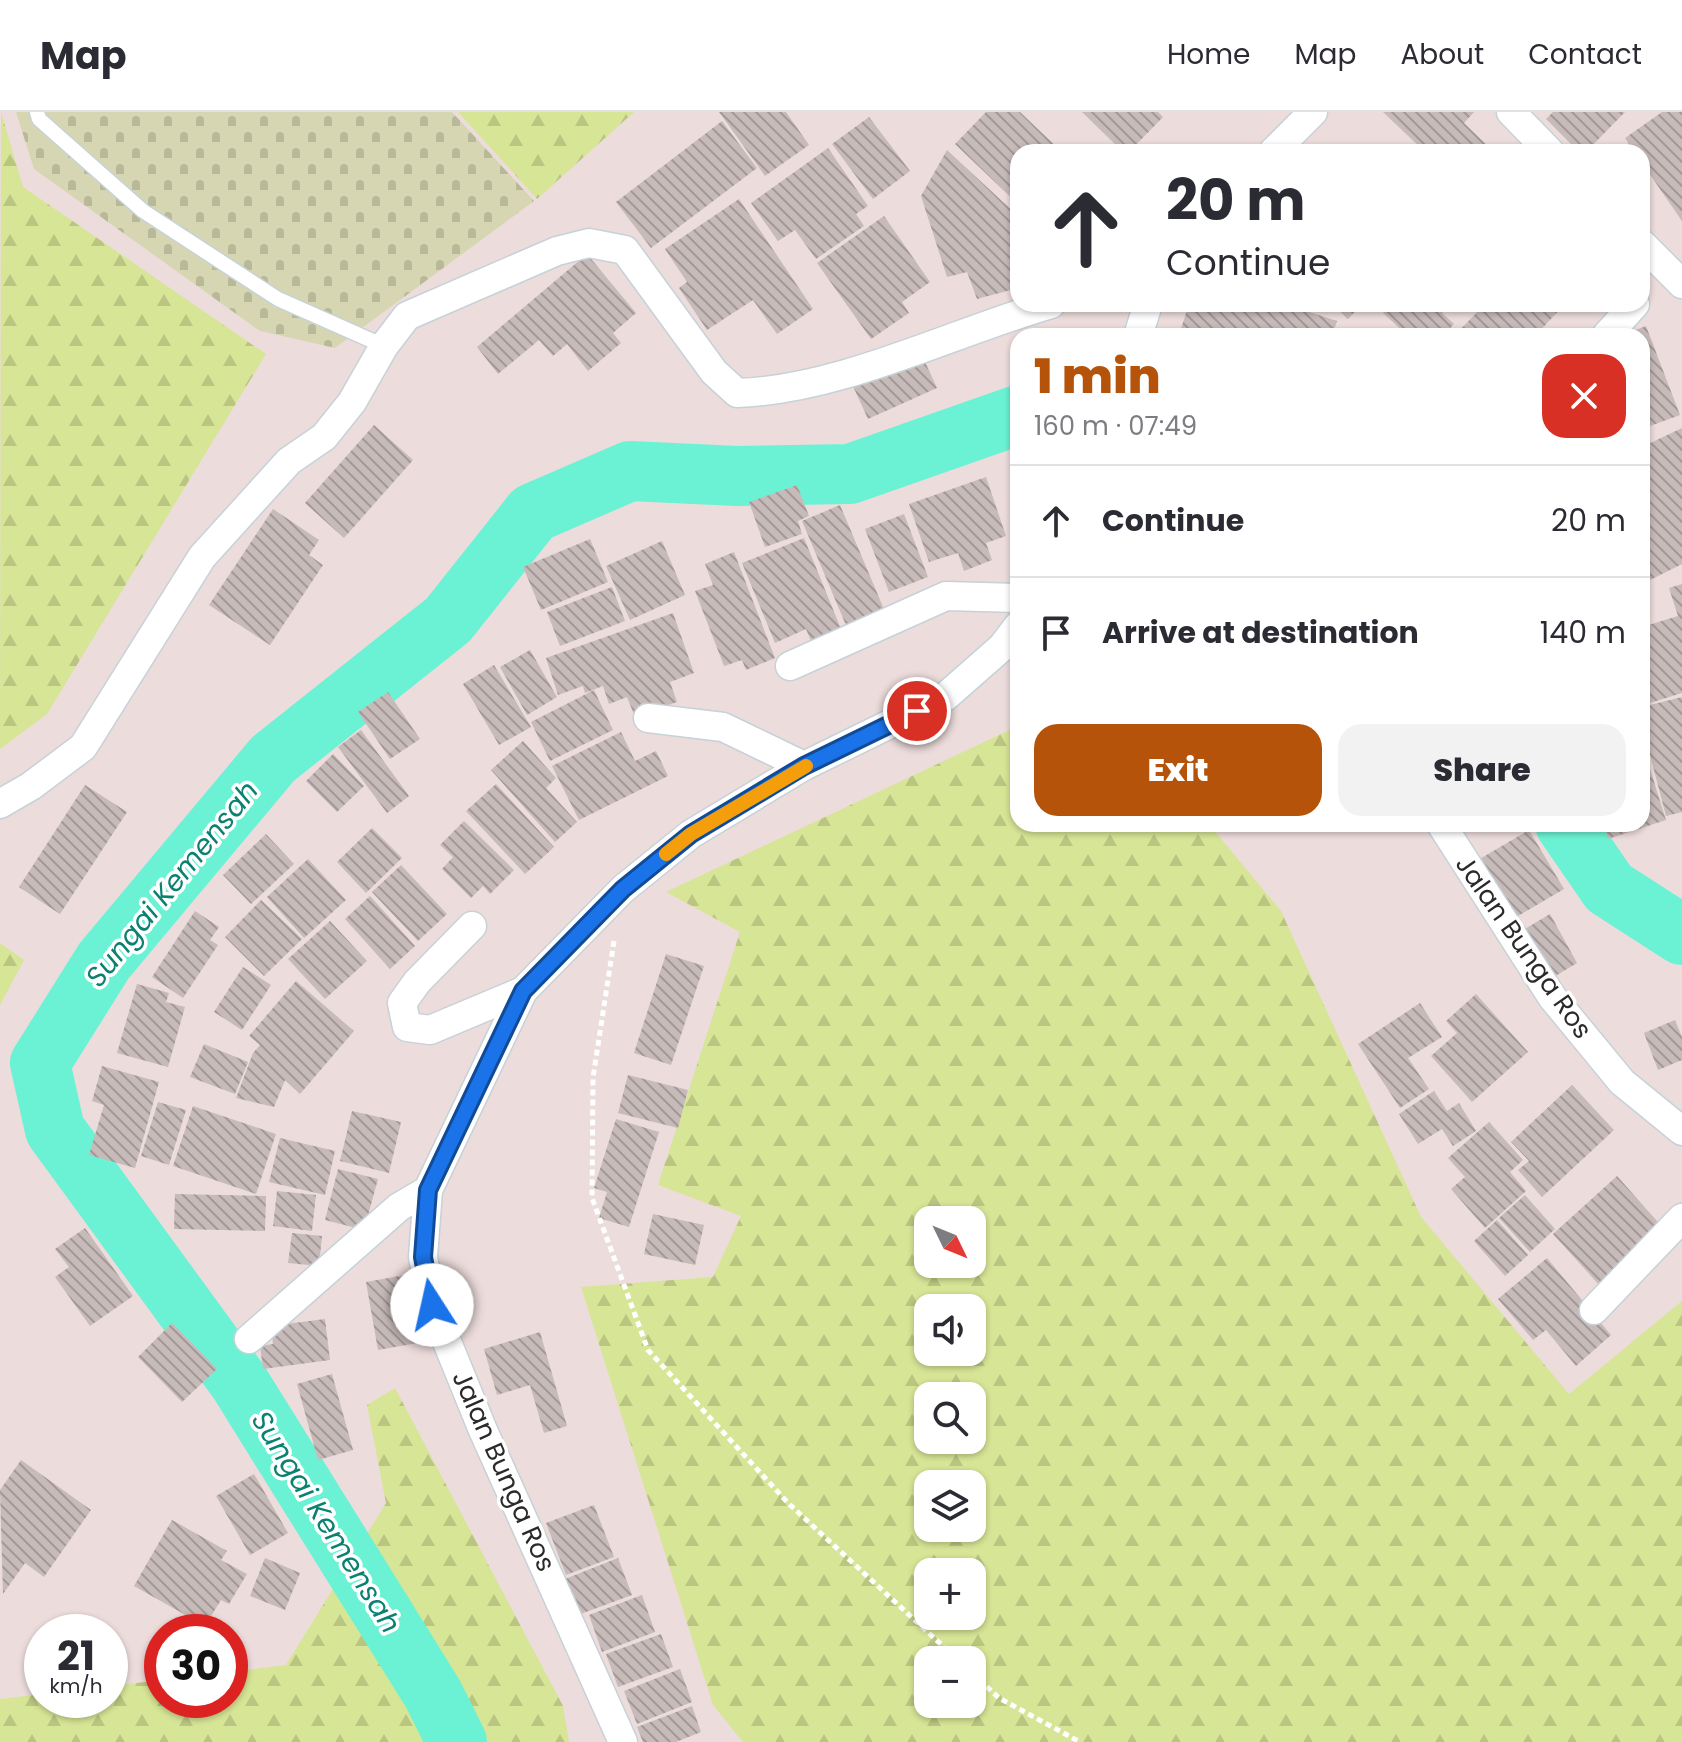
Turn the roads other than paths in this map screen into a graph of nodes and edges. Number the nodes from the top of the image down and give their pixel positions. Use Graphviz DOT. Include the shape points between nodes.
graph roads {
  1 [pos="37,112"];
  2 [pos="1313,112"];
  3 [pos="1511,112"];
  4 [pos="1281,144"];
  5 [pos="1542,144"];
  6 [pos="1650,252"];
  7 [pos="1674,277"];
  8 [pos="1650,292"];
  9 [pos="1027,312"];
  10 [pos="1628,312"];
  11 [pos="1613,328"];
  12 [pos="384,346"];
  13 [pos="1010,598"];
  14 [pos="1010,636"];
  15 [pos="790,666"];
  16 [pos="648,718"];
  17 [pos="804,766"];
  18 [pos="0,804"];
  19 [pos="1446,832"];
  20 [pos="472,926"];
  21 [pos="523,991"];
  22 [pos="1682,1131"];
  23 [pos="428,1190"];
  24 [pos="1682,1218"];
  25 [pos="1594,1310"];
  26 [pos="249,1339"];
  27 [pos="623,1742"];
  1 -- 12 [label="lane" via="143,211 278,299"];
  2 -- 4 [label="street"];
  3 -- 5 [label="street"];
  6 -- 7 [label="street"];
  7 -- 8 [label="street"];
  9 -- 12 [label="street" via="816,382 737,393 714,372 625,250 589,243 557,251 407,316"];
  10 -- 11 [label="street"];
  12 -- 18 [label="street" via="374,369 324,437 289,461 202,557 83,747"];
  13 -- 15 [label="street" via="946,596"];
  14 -- 17 [label="street" via="945,697"];
  16 -- 17 [label="street" via="723,727"];
  17 -- 21 [label="street" via="691,834 623,889"];
  19 -- 22 [label="street, Jalan Bunga Ros" via="1552,997 1622,1082"];
  20 -- 21 [label="street" via="402,1003 407,1027 430,1030"];
  21 -- 23 [label="street"];
  23 -- 26 [label="street" via="399,1207"];
  23 -- 27 [label="street, Jalan Bunga Ros" via="423,1257 432,1305"];
  24 -- 25 [label="street"];
}
